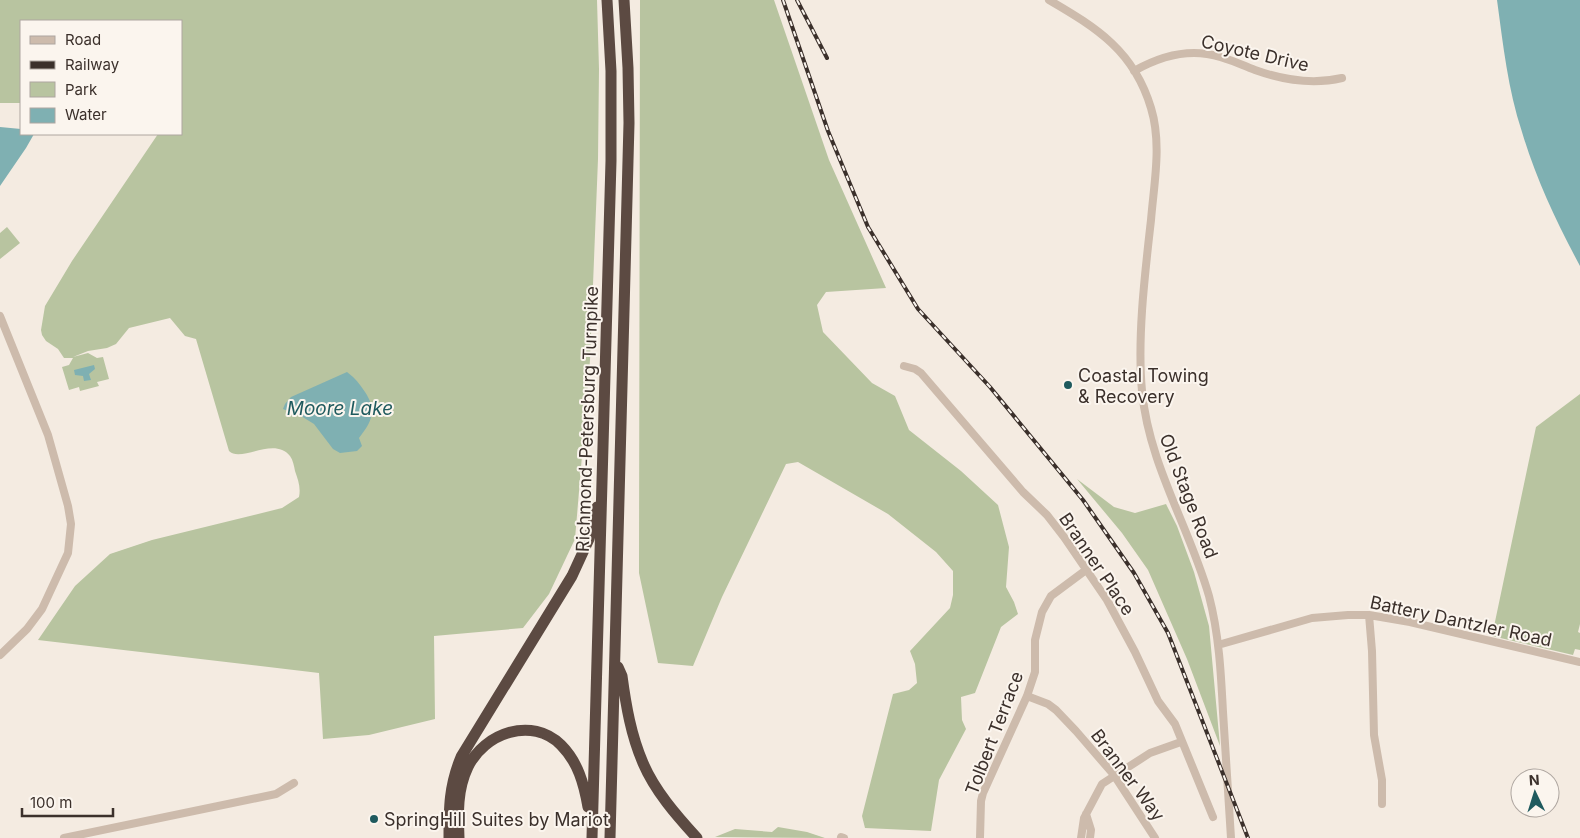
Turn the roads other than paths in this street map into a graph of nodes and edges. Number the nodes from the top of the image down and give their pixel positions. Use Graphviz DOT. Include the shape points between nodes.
graph roads {
  1 [pos="607,0"];
  2 [pos="624,0"];
  3 [pos="1049,0"];
  4 [pos="1134,71"];
  5 [pos="1342,78"];
  6 [pos="0,316"];
  7 [pos="904,366"];
  8 [pos="602,483"];
  9 [pos="1086,570"];
  10 [pos="1369,616"];
  11 [pos="1218,645"];
  12 [pos="0,654"];
  13 [pos="615,658"];
  14 [pos="1580,662"];
  15 [pos="1027,696"];
  16 [pos="1181,742"];
  17 [pos="1114,775"];
  18 [pos="294,783"];
  19 [pos="1382,804"];
  20 [pos="1086,814"];
  21 [pos="1212,817"];
  22 [pos="592,835"];
  23 [pos="64,838"];
  24 [pos="449,838"];
  25 [pos="459,838"];
  26 [pos="610,838"];
  27 [pos="697,838"];
  28 [pos="980,838"];
  29 [pos="1081,838"];
  30 [pos="1090,838"];
  31 [pos="1155,838"];
  32 [pos="1231,838"];
  1 -- 8 [label="highway, Richmond-Petersburg Turnpike" via="611,161"];
  2 -- 13 [label="highway, Richmond-Petersburg Turnpike" via="629,123"];
  3 -- 4 [label="street, Old Stage Road" via="1102,34"];
  4 -- 5 [label="street, Coyote Drive" via="1165,56 1200,53 1224,57 1296,81"];
  4 -- 11 [label="street, Old Stage Road" via="1152,110 1157,152 1142,328 1144,410 1162,476 1202,573"];
  6 -- 12 [label="street" via="46,429 71,524 68,553 42,609 27,629"];
  7 -- 9 [label="street, Branner Place" via="921,373 1047,516"];
  8 -- 22 [label="highway, Richmond-Petersburg Turnpike"];
  8 -- 24 [label="highway" via="589,538 578,564 461,757 450,794"];
  9 -- 15 [label="street, Tolbert Terrace" via="1051,596 1042,612 1035,640 1035,672"];
  9 -- 16 [label="street, Branner Place" via="1136,652 1158,702 1175,724"];
  10 -- 11 [label="street, Battery Dantzler Road" via="1312,618"];
  10 -- 14 [label="street, Battery Dantzler Road" via="1410,622"];
  10 -- 19 [label="street" via="1374,735 1382,780"];
  11 -- 32 [label="street, Old Stage Road"];
  13 -- 26 [label="highway, Richmond-Petersburg Turnpike"];
  13 -- 27 [label="highway" via="642,763 663,798"];
  15 -- 17 [label="street, Branner Way" via="1056,710"];
  15 -- 28 [label="street, Tolbert Terrace" via="983,793"];
  16 -- 17 [label="street" via="1150,753"];
  16 -- 21 [label="street, Branner Place"];
  17 -- 20 [label="street" via="1102,784"];
  17 -- 31 [label="street, Branner Way"];
  18 -- 23 [label="street" via="276,794"];
  20 -- 29 [label="street"];
  20 -- 30 [label="street"];
  22 -- 25 [label="highway" via="584,785 575,763 556,740 521,730 494,738 473,758 460,793"];
}
